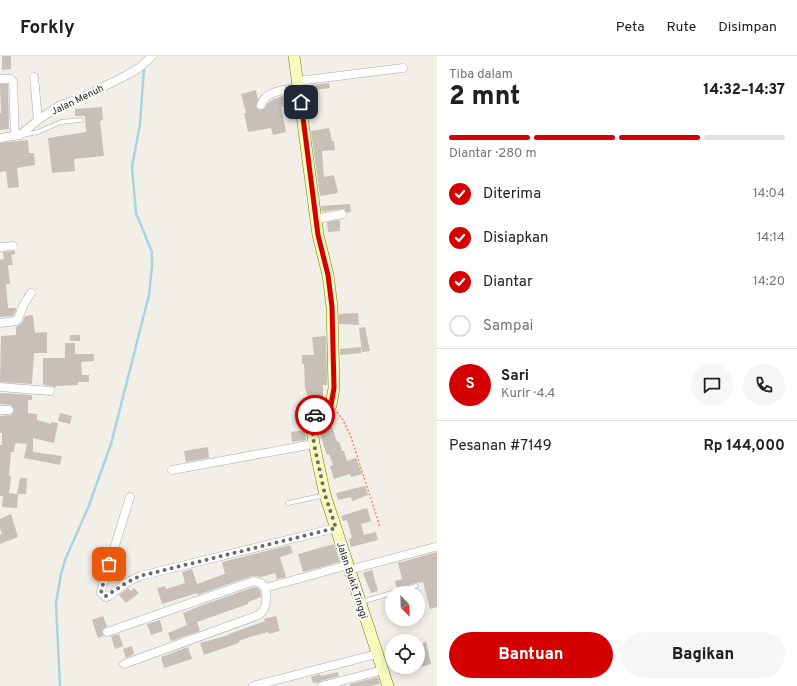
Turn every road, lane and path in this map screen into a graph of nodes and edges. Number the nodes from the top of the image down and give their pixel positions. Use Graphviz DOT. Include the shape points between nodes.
graph roads {
  1 [pos="152,56"];
  2 [pos="294,56"];
  3 [pos="403,68"];
  4 [pos="34,77"];
  5 [pos="0,79"];
  6 [pos="298,84"];
  7 [pos="261,105"];
  8 [pos="38,120"];
  9 [pos="81,120"];
  10 [pos="18,136"];
  11 [pos="0,138"];
  12 [pos="342,214"];
  13 [pos="316,219"];
  14 [pos="13,246"];
  15 [pos="0,247"];
  16 [pos="31,293"];
  17 [pos="0,323"];
  18 [pos="0,387"];
  19 [pos="50,391"];
  20 [pos="331,405"];
  21 [pos="0,410"];
  22 [pos="9,410"];
  23 [pos="314,444"];
  24 [pos="172,470"];
  25 [pos="325,495"];
  26 [pos="130,497"];
  27 [pos="288,503"];
  28 [pos="336,528"];
  29 [pos="380,528"];
  30 [pos="435,547"];
  31 [pos="349,568"];
  32 [pos="265,588"];
  33 [pos="385,595"];
  34 [pos="360,602"];
  35 [pos="107,632"];
  36 [pos="378,654"];
  37 [pos="124,664"];
  38 [pos="383,670"];
  39 [pos="253,686"];
  40 [pos="322,686"];
  41 [pos="388,686"];
  1 -- 8 [label="street, Jalan Menuh" via="139,68 85,96 59,106"];
  2 -- 6 [label="street"];
  3 -- 6 [label="street"];
  4 -- 8 [label="street"];
  5 -- 10 [label="street" via="12,80"];
  6 -- 7 [label="street" via="268,95 262,100"];
  6 -- 13 [label="street"];
  8 -- 10 [label="street, Jalan Menuh"];
  9 -- 10 [label="lane" via="61,122 38,132"];
  10 -- 11 [label="street"];
  12 -- 13 [label="street"];
  13 -- 20 [label="street" via="332,307 334,388"];
  14 -- 15 [label="street"];
  16 -- 17 [label="street" via="16,321"];
  18 -- 19 [label="street"];
  20 -- 23 [label="street, Jalan Bukit Tinggi" via="313,415 311,421"];
  20 -- 29 [label="path" via="343,420 351,438"];
  21 -- 22 [label="street"];
  23 -- 24 [label="street"];
  23 -- 25 [label="street, Jalan Bukit Tinggi"];
  25 -- 27 [label="lane"];
  25 -- 28 [label="street, Jalan Bukit Tinggi"];
  26 -- 28 [label="street" via="101,591 104,596 140,576"];
  28 -- 31 [label="street, Jalan Bukit Tinggi"];
  30 -- 31 [label="street"];
  31 -- 32 [label="street"];
  31 -- 34 [label="street, Jalan Bukit Tinggi"];
  32 -- 35 [label="street" via="261,583 254,581"];
  32 -- 37 [label="street" via="264,608 259,616"];
  33 -- 34 [label="lane"];
  34 -- 36 [label="street, Jalan Bukit Tinggi"];
  36 -- 38 [label="street, Jalan Bukit Tinggi"];
  36 -- 39 [label="street"];
  38 -- 40 [label="street"];
  38 -- 41 [label="street, Jalan Bukit Tinggi"];
}
